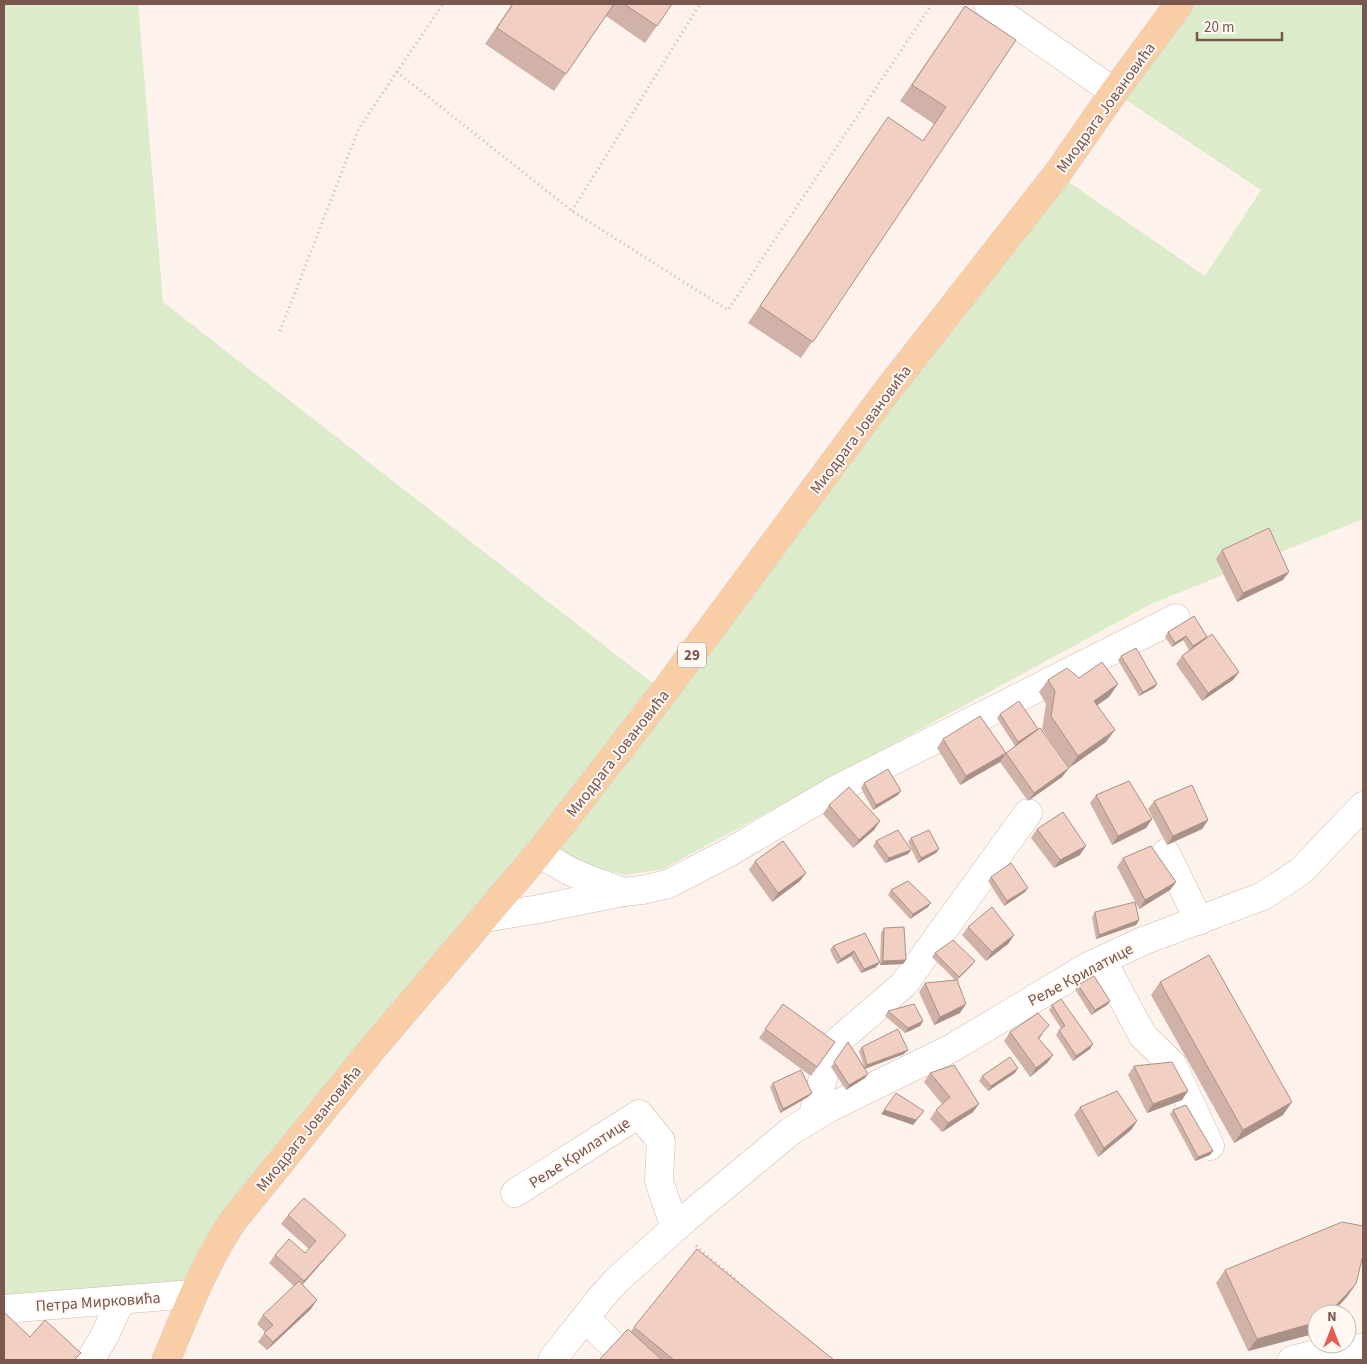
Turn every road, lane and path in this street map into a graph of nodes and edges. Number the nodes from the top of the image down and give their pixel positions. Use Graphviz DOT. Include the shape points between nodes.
graph roads {
  1 [pos="443,4"];
  2 [pos="700,4"];
  3 [pos="932,4"];
  4 [pos="988,4"];
  5 [pos="1179,4"];
  6 [pos="397,72"];
  7 [pos="1114,92"];
  8 [pos="572,211"];
  9 [pos="280,331"];
  10 [pos="1176,618"];
  11 [pos="1363,806"];
  12 [pos="1028,813"];
  13 [pos="539,853"];
  14 [pos="1166,853"];
  15 [pos="624,892"];
  16 [pos="485,918"];
  17 [pos="1199,921"];
  18 [pos="1102,960"];
  19 [pos="812,1118"];
  20 [pos="1210,1146"];
  21 [pos="516,1193"];
  22 [pos="675,1228"];
  23 [pos="748,1291"];
  24 [pos="192,1294"];
  25 [pos="121,1300"];
  26 [pos="4,1309"];
  27 [pos="585,1318"];
  28 [pos="1361,1350"];
  29 [pos="90,1360"];
  30 [pos="166,1360"];
  31 [pos="552,1360"];
  32 [pos="628,1360"];
  33 [pos="1292,1360"];
  1 -- 6 [label="path"];
  2 -- 8 [label="path"];
  3 -- 8 [label="path" via="728,310"];
  4 -- 7 [label="street"];
  5 -- 7 [label="main road, Миодрага Јовановића / 29"];
  6 -- 8 [label="path"];
  6 -- 9 [label="path" via="359,128"];
  7 -- 13 [label="main road, Миодрага Јовановића / 29" via="1057,174 883,396 664,692"];
  10 -- 15 [label="street" via="835,790 693,872 668,884"];
  11 -- 17 [label="street, Реље Крилатице" via="1301,871 1263,896"];
  12 -- 19 [label="street" via="904,984 832,1046"];
  13 -- 15 [label="street" via="569,871"];
  13 -- 16 [label="main road, Миодрага Јовановића / 29"];
  14 -- 17 [label="street"];
  15 -- 16 [label="street"];
  16 -- 24 [label="main road, Миодрага Јовановића / 29" via="373,1048 250,1199 219,1242"];
  17 -- 18 [label="street, Реље Крилатице"];
  18 -- 19 [label="street, Реље Крилатице" via="952,1048"];
  18 -- 20 [label="street" via="1143,1036 1172,1064"];
  19 -- 22 [label="street, Реље Крилатице" via="773,1144"];
  21 -- 22 [label="street, Реље Крилатице" via="639,1114 661,1141 659,1181"];
  22 -- 23 [label="path"];
  22 -- 27 [label="street, Реље Крилатице" via="616,1281"];
  24 -- 25 [label="street, Петра Мирковића"];
  24 -- 30 [label="main road, Миодрага Јовановића / 29"];
  25 -- 26 [label="street, Петра Мирковића"];
  25 -- 29 [label="street"];
  27 -- 31 [label="street, Реље Крилатице"];
  27 -- 32 [label="street"];
  28 -- 33 [label="street" via="1331,1350"];
}
